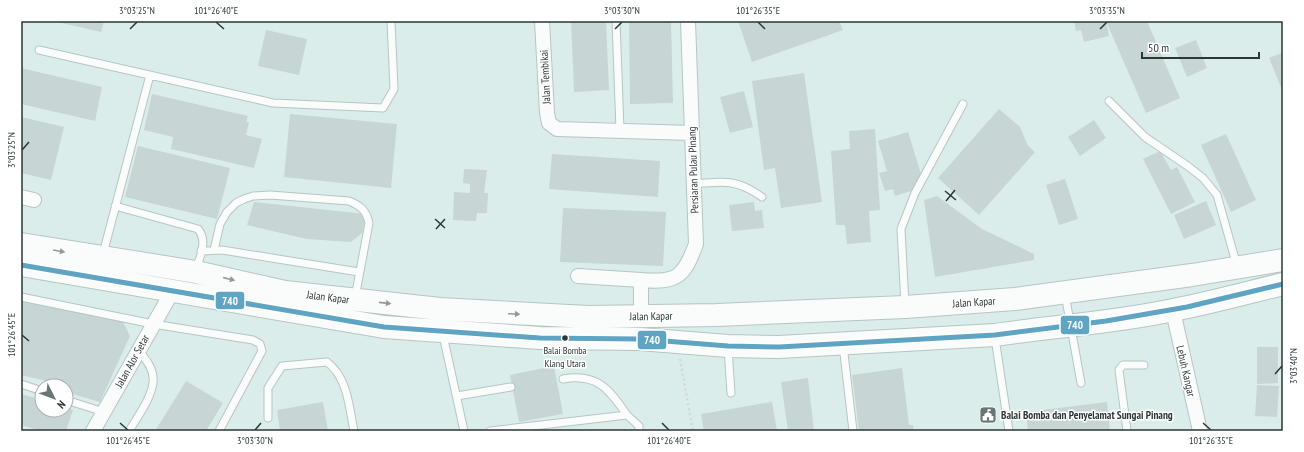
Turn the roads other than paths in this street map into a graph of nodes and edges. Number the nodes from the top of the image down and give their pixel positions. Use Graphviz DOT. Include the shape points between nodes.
graph roads {
  1 [pos="390,21"];
  2 [pos="542,21"];
  3 [pos="616,21"];
  4 [pos="688,21"];
  5 [pos="39,50"];
  6 [pos="150,75"];
  7 [pos="1109,101"];
  8 [pos="963,104"];
  9 [pos="620,130"];
  10 [pos="692,133"];
  11 [pos="694,184"];
  12 [pos="762,197"];
  13 [pos="115,206"];
  14 [pos="21,244"];
  15 [pos="214,250"];
  16 [pos="201,251"];
  17 [pos="102,258"];
  18 [pos="1283,260"];
  19 [pos="21,265"];
  20 [pos="1238,268"];
  21 [pos="196,272"];
  22 [pos="359,272"];
  23 [pos="578,276"];
  24 [pos="641,280"];
  25 [pos="1283,284"];
  26 [pos="172,292"];
  27 [pos="1065,294"];
  28 [pos="21,297"];
  29 [pos="355,300"];
  30 [pos="905,307"];
  31 [pos="1172,311"];
  32 [pos="641,317"];
  33 [pos="153,324"];
  34 [pos="1069,327"];
  35 [pos="442,331"];
  36 [pos="995,335"];
  37 [pos="843,343"];
  38 [pos="728,346"];
  39 [pos="138,350"];
  40 [pos="1144,365"];
  41 [pos="563,379"];
  42 [pos="1081,383"];
  43 [pos="21,384"];
  44 [pos="511,387"];
  45 [pos="34,388"];
  46 [pos="731,393"];
  47 [pos="457,396"];
  48 [pos="74,403"];
  49 [pos="104,412"];
  50 [pos="627,415"];
  51 [pos="268,418"];
  52 [pos="93,431"];
  53 [pos="129,431"];
  54 [pos="219,431"];
  55 [pos="354,431"];
  56 [pos="464,431"];
  57 [pos="490,431"];
  58 [pos="639,431"];
  59 [pos="853,431"];
  60 [pos="1009,431"];
  61 [pos="1127,431"];
  62 [pos="1200,431"];
  1 -- 6 [label="lane" via="394,89 383,108 273,103"];
  2 -- 9 [label="street, Jalan Tembikai" via="549,123 557,130"];
  3 -- 9 [label="lane"];
  4 -- 10 [label="street, Persiaran Pulau Pinang"];
  5 -- 6 [label="lane"];
  6 -- 13 [label="lane"];
  7 -- 20 [label="lane" via="1145,138 1203,178 1217,195"];
  8 -- 30 [label="lane" via="915,193 901,229"];
  9 -- 10 [label="street"];
  10 -- 11 [label="street, Persiaran Pulau Pinang"];
  11 -- 12 [label="lane" via="727,181 753,190"];
  11 -- 24 [label="street, Persiaran Pulau Pinang" via="696,244 685,270 671,280"];
  13 -- 16 [label="lane" via="198,229 203,235"];
  13 -- 17 [label="lane"];
  14 -- 17 [label="highway, Jalan Kapar, one-way"];
  15 -- 16 [label="lane"];
  15 -- 22 [label="lane"];
  15 -- 22 [label="lane" via="220,224 227,212 244,199 270,195 349,201 367,213 370,223"];
  16 -- 21 [label="lane"];
  17 -- 21 [label="highway, Jalan Kapar"];
  18 -- 20 [label="highway, Jalan Kapar"];
  19 -- 26 [label="highway, Jalan Kapar"];
  20 -- 27 [label="highway, Jalan Kapar"];
  21 -- 29 [label="highway, Jalan Kapar, one-way" via="285,292"];
  22 -- 29 [label="lane"];
  23 -- 24 [label="street, Persiaran Pulau Pinang"];
  24 -- 32 [label="street"];
  25 -- 31 [label="highway, Jalan Kapar"];
  26 -- 33 [label="street, Jalan Alor Setar"];
  26 -- 35 [label="highway, Jalan Kapar" via="384,327"];
  27 -- 30 [label="highway, Jalan Kapar"];
  27 -- 34 [label="lane"];
  28 -- 33 [label="lane"];
  29 -- 32 [label="highway, Jalan Kapar, one-way" via="515,314"];
  30 -- 32 [label="highway, Jalan Kapar"];
  31 -- 34 [label="highway, Jalan Kapar"];
  31 -- 62 [label="street, Lebuh Kangar"];
  33 -- 39 [label="street, Jalan Alor Setar"];
  33 -- 54 [label="lane" via="253,340 260,344 262,351"];
  34 -- 36 [label="highway, Jalan Kapar"];
  34 -- 42 [label="lane"];
  35 -- 38 [label="highway, Jalan Kapar" via="540,338 676,341"];
  35 -- 47 [label="lane"];
  36 -- 37 [label="highway, Jalan Kapar"];
  36 -- 60 [label="lane"];
  37 -- 38 [label="highway, Jalan Kapar" via="779,347"];
  37 -- 59 [label="lane"];
  38 -- 46 [label="lane"];
  39 -- 49 [label="street, Jalan Alor Setar"];
  39 -- 53 [label="lane" via="150,366 154,378 148,399"];
  40 -- 61 [label="lane" via="1122,365 1119,370"];
  41 -- 50 [label="lane" via="586,377 596,381 609,391"];
  43 -- 45 [label="lane"];
  44 -- 47 [label="lane"];
  47 -- 56 [label="lane"];
  48 -- 49 [label="lane"];
  49 -- 52 [label="street, Jalan Alor Setar"];
  50 -- 57 [label="lane"];
  50 -- 58 [label="lane" via="639,426"];
  51 -- 55 [label="lane" via="268,388 282,366 327,362 337,369 344,381"];
}
